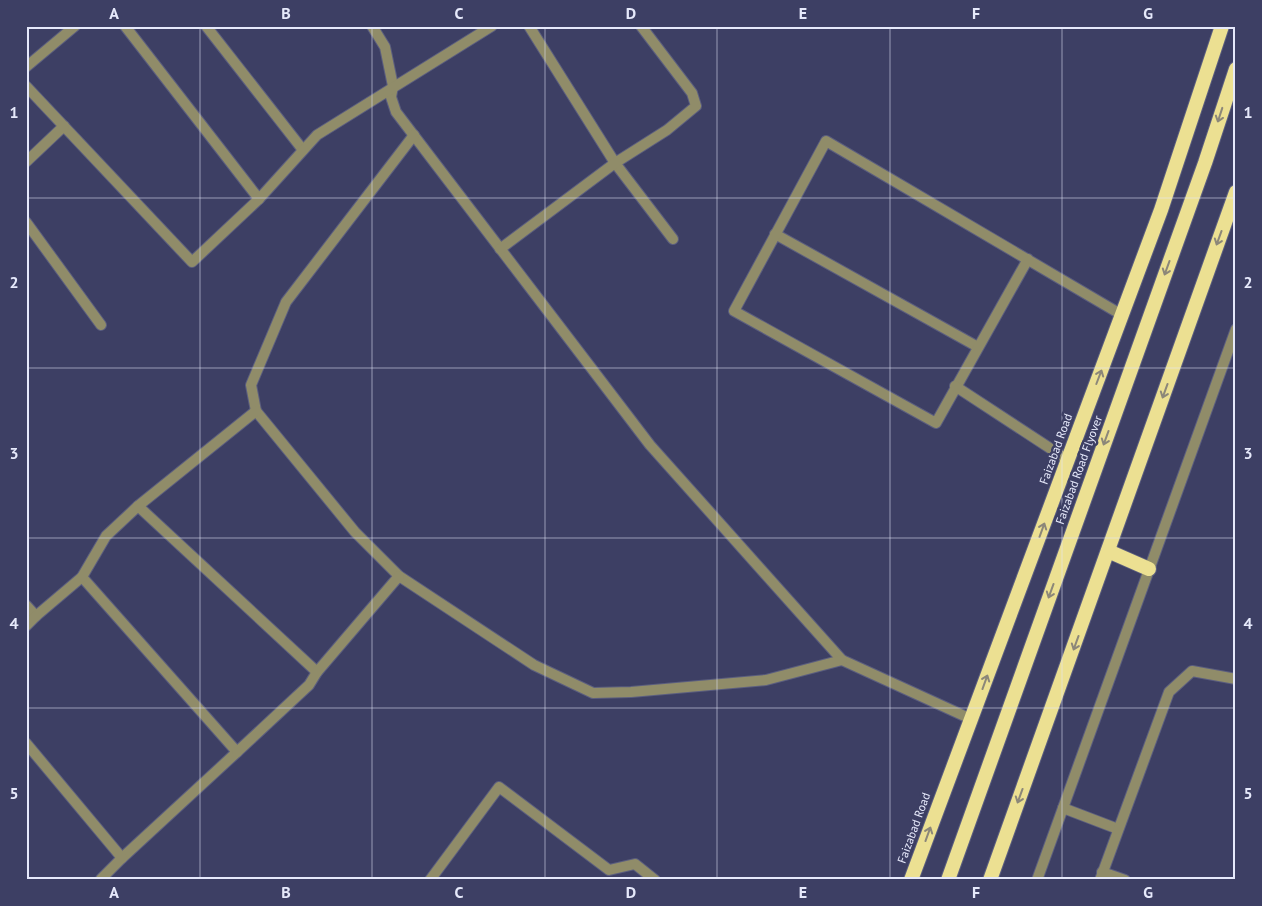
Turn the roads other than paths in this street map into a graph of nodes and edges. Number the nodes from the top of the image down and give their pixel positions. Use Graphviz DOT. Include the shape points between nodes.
graph roads {
  1 [pos="75,26"];
  2 [pos="125,26"];
  3 [pos="206,26"];
  4 [pos="372,26"];
  5 [pos="492,26"];
  6 [pos="529,26"];
  7 [pos="641,26"];
  8 [pos="1222,26"];
  9 [pos="26,67"];
  10 [pos="1236,69"];
  11 [pos="26,86"];
  12 [pos="393,86"];
  13 [pos="64,126"];
  14 [pos="414,135"];
  15 [pos="303,150"];
  16 [pos="26,162"];
  17 [pos="615,163"];
  18 [pos="1236,192"];
  19 [pos="259,199"];
  20 [pos="26,222"];
  21 [pos="776,234"];
  22 [pos="672,239"];
  23 [pos="500,249"];
  24 [pos="1028,259"];
  25 [pos="1122,315"];
  26 [pos="101,325"];
  27 [pos="1236,329"];
  28 [pos="978,347"];
  29 [pos="955,386"];
  30 [pos="256,411"];
  31 [pos="1068,460"];
  32 [pos="138,506"];
  33 [pos="1108,551"];
  34 [pos="1149,568"];
  35 [pos="400,576"];
  36 [pos="82,577"];
  37 [pos="26,606"];
  38 [pos="36,616"];
  39 [pos="26,626"];
  40 [pos="842,660"];
  41 [pos="317,672"];
  42 [pos="1236,679"];
  43 [pos="971,720"];
  44 [pos="26,742"];
  45 [pos="237,752"];
  46 [pos="1063,808"];
  47 [pos="1118,830"];
  48 [pos="122,858"];
  49 [pos="607,875"];
  50 [pos="1101,876"];
  51 [pos="102,880"];
  52 [pos="430,880"];
  53 [pos="656,880"];
  54 [pos="911,880"];
  55 [pos="948,880"];
  56 [pos="990,880"];
  57 [pos="1037,880"];
  58 [pos="1125,880"];
  1 -- 9 [label="street"];
  2 -- 19 [label="street"];
  3 -- 15 [label="street"];
  4 -- 12 [label="street" via="385,46"];
  5 -- 12 [label="street"];
  6 -- 17 [label="street"];
  7 -- 17 [label="street" via="692,93 696,106 668,130"];
  8 -- 25 [label="highway, Faizabad Road" via="1161,210"];
  10 -- 55 [label="highway, Faizabad Road Flyover, one-way"];
  11 -- 13 [label="street"];
  12 -- 14 [label="street" via="391,97 396,112"];
  12 -- 15 [label="street" via="316,135"];
  13 -- 16 [label="street"];
  13 -- 19 [label="street" via="192,262"];
  14 -- 23 [label="street"];
  14 -- 30 [label="street" via="286,302 251,385"];
  15 -- 19 [label="street"];
  17 -- 22 [label="street"];
  17 -- 23 [label="street"];
  18 -- 33 [label="highway, one-way"];
  20 -- 26 [label="street"];
  21 -- 24 [label="street" via="826,141"];
  21 -- 28 [label="street"];
  21 -- 29 [label="street" via="734,311 936,423"];
  23 -- 40 [label="street" via="650,446"];
  24 -- 25 [label="street"];
  24 -- 28 [label="street"];
  31 -- 25 [label="highway, Faizabad Road, one-way"];
  27 -- 34 [label="street"];
  28 -- 29 [label="street"];
  29 -- 31 [label="street"];
  30 -- 32 [label="street"];
  30 -- 35 [label="street" via="355,532"];
  43 -- 31 [label="highway, Faizabad Road, one-way"];
  32 -- 36 [label="street" via="106,536"];
  32 -- 41 [label="street"];
  33 -- 34 [label="highway"];
  33 -- 56 [label="highway, one-way"];
  34 -- 46 [label="street"];
  35 -- 40 [label="street" via="534,664 593,693 766,680"];
  35 -- 41 [label="street"];
  36 -- 38 [label="street"];
  36 -- 45 [label="street"];
  37 -- 38 [label="street"];
  38 -- 39 [label="street"];
  40 -- 43 [label="street"];
  41 -- 45 [label="street" via="310,685"];
  42 -- 47 [label="street" via="1192,671 1169,692"];
  54 -- 43 [label="highway, Faizabad Road, one-way"];
  44 -- 48 [label="street"];
  45 -- 48 [label="street"];
  46 -- 47 [label="street"];
  46 -- 57 [label="street"];
  47 -- 50 [label="street"];
  48 -- 51 [label="street"];
  49 -- 52 [label="street" via="499,787"];
  49 -- 53 [label="street" via="635,864"];
  50 -- 58 [label="street"];
}
